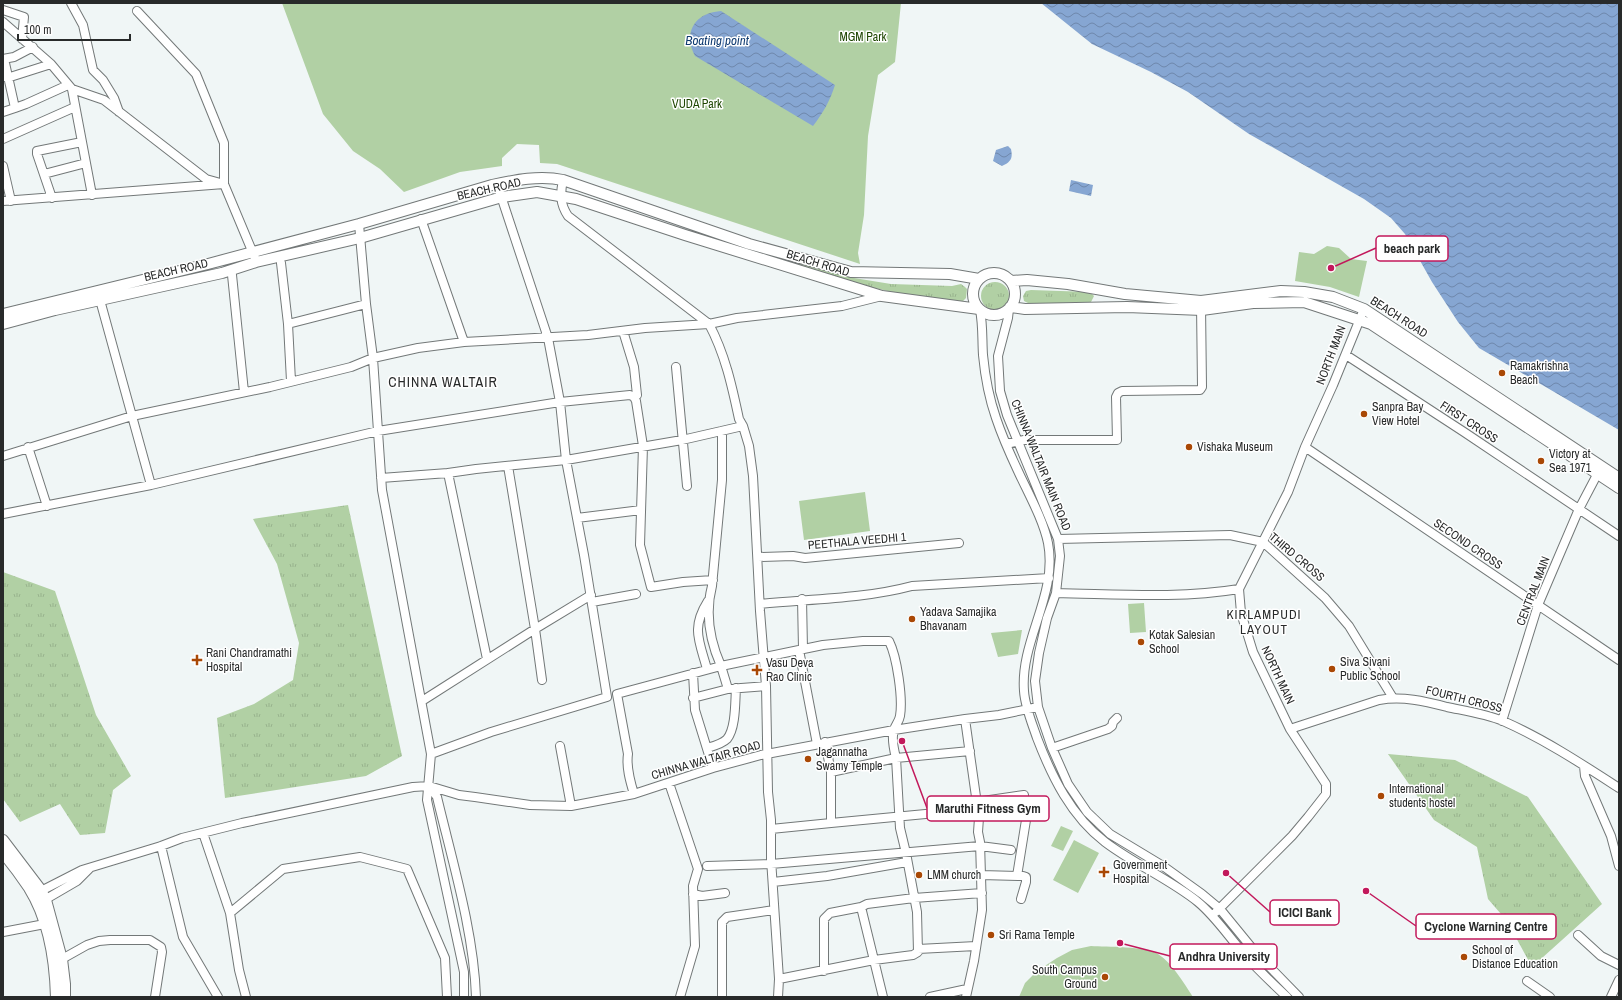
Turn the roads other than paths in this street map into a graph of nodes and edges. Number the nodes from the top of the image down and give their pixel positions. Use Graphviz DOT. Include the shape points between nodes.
graph roads {
  1 [pos="71,3"];
  2 [pos="3,10"];
  3 [pos="137,11"];
  4 [pos="3,22"];
  5 [pos="22,39"];
  6 [pos="32,47"];
  7 [pos="3,59"];
  8 [pos="3,63"];
  9 [pos="51,64"];
  10 [pos="6,82"];
  11 [pos="70,87"];
  12 [pos="75,107"];
  13 [pos="15,108"];
  14 [pos="3,112"];
  15 [pos="119,112"];
  16 [pos="3,139"];
  17 [pos="82,142"];
  18 [pos="86,163"];
  19 [pos="3,166"];
  20 [pos="44,174"];
  21 [pos="563,180"];
  22 [pos="224,184"];
  23 [pos="497,184"];
  24 [pos="92,195"];
  25 [pos="560,195"];
  26 [pos="502,197"];
  27 [pos="52,198"];
  28 [pos="7,201"];
  29 [pos="421,219"];
  30 [pos="359,224"];
  31 [pos="360,238"];
  32 [pos="253,251"];
  33 [pos="256,262"];
  34 [pos="281,263"];
  35 [pos="232,275"];
  36 [pos="979,279"];
  37 [pos="1011,282"];
  38 [pos="882,296"];
  39 [pos="100,300"];
  40 [pos="366,304"];
  41 [pos="1202,305"];
  42 [pos="1010,308"];
  43 [pos="980,309"];
  44 [pos="1364,309"];
  45 [pos="3,314"];
  46 [pos="1359,319"];
  47 [pos="3,324"];
  48 [pos="288,324"];
  49 [pos="709,324"];
  50 [pos="623,331"];
  51 [pos="548,338"];
  52 [pos="464,342"];
  53 [pos="1346,355"];
  54 [pos="373,358"];
  55 [pos="676,368"];
  56 [pos="291,381"];
  57 [pos="244,392"];
  58 [pos="637,395"];
  59 [pos="560,402"];
  60 [pos="132,416"];
  61 [pos="743,426"];
  62 [pos="378,430"];
  63 [pos="722,431"];
  64 [pos="682,440"];
  65 [pos="1018,441"];
  66 [pos="1006,444"];
  67 [pos="643,446"];
  68 [pos="28,447"];
  69 [pos="1305,447"];
  70 [pos="3,456"];
  71 [pos="566,460"];
  72 [pos="508,466"];
  73 [pos="1599,470"];
  74 [pos="448,473"];
  75 [pos="381,478"];
  76 [pos="1619,478"];
  77 [pos="151,485"];
  78 [pos="687,486"];
  79 [pos="1619,488"];
  80 [pos="47,506"];
  81 [pos="1579,509"];
  82 [pos="641,510"];
  83 [pos="3,514"];
  84 [pos="577,518"];
  85 [pos="1619,536"];
  86 [pos="1058,539"];
  87 [pos="1263,542"];
  88 [pos="959,543"];
  89 [pos="758,557"];
  90 [pos="1049,578"];
  91 [pos="713,580"];
  92 [pos="1239,589"];
  93 [pos="1056,593"];
  94 [pos="636,594"];
  95 [pos="592,599"];
  96 [pos="802,599"];
  97 [pos="708,601"];
  98 [pos="760,604"];
  99 [pos="1538,605"];
  100 [pos="535,629"];
  101 [pos="801,649"];
  102 [pos="764,658"];
  103 [pos="487,659"];
  104 [pos="1619,660"];
  105 [pos="721,666"];
  106 [pos="707,669"];
  107 [pos="693,672"];
  108 [pos="542,680"];
  109 [pos="766,686"];
  110 [pos="732,689"];
  111 [pos="617,694"];
  112 [pos="607,696"];
  113 [pos="693,698"];
  114 [pos="1393,698"];
  115 [pos="422,701"];
  116 [pos="1038,707"];
  117 [pos="1028,709"];
  118 [pos="1117,718"];
  119 [pos="965,719"];
  120 [pos="1502,721"];
  121 [pos="1290,729"];
  122 [pos="894,730"];
  123 [pos="825,742"];
  124 [pos="817,744"];
  125 [pos="560,746"];
  126 [pos="707,748"];
  127 [pos="1052,748"];
  128 [pos="970,751"];
  129 [pos="431,754"];
  130 [pos="768,754"];
  131 [pos="896,758"];
  132 [pos="1584,766"];
  133 [pos="713,768"];
  134 [pos="831,772"];
  135 [pos="669,783"];
  136 [pos="429,786"];
  137 [pos="1619,788"];
  138 [pos="634,794"];
  139 [pos="977,805"];
  140 [pos="571,806"];
  141 [pos="899,816"];
  142 [pos="831,823"];
  143 [pos="771,829"];
  144 [pos="203,833"];
  145 [pos="3,840"];
  146 [pos="161,846"];
  147 [pos="980,846"];
  148 [pos="1011,850"];
  149 [pos="3,853"];
  150 [pos="906,853"];
  151 [pos="907,862"];
  152 [pos="771,864"];
  153 [pos="707,866"];
  154 [pos="1619,866"];
  155 [pos="981,875"];
  156 [pos="1017,876"];
  157 [pos="772,882"];
  158 [pos="725,893"];
  159 [pos="982,893"];
  160 [pos="693,894"];
  161 [pos="40,897"];
  162 [pos="914,898"];
  163 [pos="1021,899"];
  164 [pos="862,907"];
  165 [pos="1220,909"];
  166 [pos="774,910"];
  167 [pos="230,913"];
  168 [pos="1213,916"];
  169 [pos="49,923"];
  170 [pos="3,932"];
  171 [pos="1578,935"];
  172 [pos="54,942"];
  173 [pos="976,946"];
  174 [pos="918,949"];
  175 [pos="62,959"];
  176 [pos="874,960"];
  177 [pos="1619,964"];
  178 [pos="824,971"];
  179 [pos="779,979"];
  180 [pos="1619,980"];
  181 [pos="1527,981"];
  182 [pos="966,993"];
  183 [pos="56,997"];
  184 [pos="65,997"];
  185 [pos="155,997"];
  186 [pos="218,997"];
  187 [pos="246,997"];
  188 [pos="446,997"];
  189 [pos="464,997"];
  190 [pos="476,997"];
  191 [pos="680,997"];
  192 [pos="722,997"];
  193 [pos="778,997"];
  194 [pos="883,997"];
  195 [pos="930,997"];
  196 [pos="1288,997"];
  197 [pos="1300,997"];
  198 [pos="1550,997"];
  199 [pos="1611,997"];
  1 -- 15 [label="street" via="83,25 93,70 103,80"];
  2 -- 5 [label="street" via="24,17"];
  3 -- 22 [label="street" via="196,74 224,143"];
  4 -- 5 [label="street"];
  5 -- 6 [label="street"];
  6 -- 7 [label="street" via="14,57"];
  6 -- 9 [label="street"];
  8 -- 10 [label="street"];
  9 -- 10 [label="street"];
  9 -- 11 [label="street"];
  10 -- 13 [label="street"];
  11 -- 12 [label="street"];
  11 -- 13 [label="street"];
  11 -- 15 [label="street" via="104,100"];
  12 -- 16 [label="street"];
  12 -- 17 [label="street"];
  13 -- 14 [label="street"];
  15 -- 22 [label="street" via="206,178"];
  17 -- 18 [label="street"];
  17 -- 20 [label="street" via="37,151"];
  18 -- 20 [label="street"];
  18 -- 24 [label="street"];
  19 -- 28 [label="street"];
  20 -- 27 [label="street"];
  21 -- 23 [label="main road, BEACH ROAD" via="529,179"];
  21 -- 25 [label="street"];
  21 -- 36 [label="main road, BEACH ROAD" via="749,244 851,272 950,274"];
  22 -- 24 [label="street"];
  22 -- 32 [label="street"];
  23 -- 26 [label="street"];
  23 -- 30 [label="main road, BEACH ROAD"];
  24 -- 27 [label="street"];
  25 -- 26 [label="main road, BEACH ROAD" via="537,192"];
  25 -- 38 [label="main road, BEACH ROAD"];
  25 -- 49 [label="street" via="563,209 568,216"];
  26 -- 29 [label="main road, BEACH ROAD"];
  26 -- 51 [label="street"];
  27 -- 28 [label="street"];
  29 -- 31 [label="main road, BEACH ROAD"];
  29 -- 52 [label="street"];
  30 -- 31 [label="street"];
  30 -- 32 [label="main road, BEACH ROAD"];
  31 -- 33 [label="main road, BEACH ROAD"];
  31 -- 40 [label="street"];
  32 -- 33 [label="street"];
  32 -- 45 [label="main road, BEACH ROAD"];
  33 -- 39 [label="main road, BEACH ROAD" via="222,273"];
  34 -- 48 [label="street"];
  35 -- 57 [label="street"];
  36 -- 37 [label="main road" via="986,274 994,273"];
  36 -- 43 [label="main road" via="973,294 974,302"];
  37 -- 41 [label="main road, BEACH ROAD" via="1027,280 1068,284"];
  37 -- 42 [label="main road" via="1015,294"];
  38 -- 43 [label="main road, BEACH ROAD"];
  38 -- 49 [label="street" via="842,306 737,318"];
  39 -- 47 [label="main road, BEACH ROAD"];
  39 -- 60 [label="street"];
  40 -- 48 [label="street"];
  40 -- 54 [label="street"];
  41 -- 42 [label="main road, BEACH ROAD"];
  41 -- 44 [label="main road, BEACH ROAD" via="1281,291 1329,296"];
  41 -- 46 [label="main road, BEACH ROAD" via="1304,302"];
  41 -- 65 [label="street" via="1200,390 1118,393 1117,440"];
  42 -- 43 [label="main road" via="1002,314 994,315 986,314"];
  42 -- 65 [label="street, CHINNA WALTAIR MAIN ROAD" via="998,356 1000,391"];
  43 -- 66 [label="street, CHINNA WALTAIR MAIN ROAD" via="989,394"];
  44 -- 46 [label="street, NORTH MAIN"];
  44 -- 73 [label="main road, BEACH ROAD"];
  46 -- 53 [label="street, NORTH MAIN"];
  46 -- 73 [label="main road, BEACH ROAD" via="1371,324"];
  48 -- 56 [label="street"];
  49 -- 50 [label="street"];
  49 -- 61 [label="street" via="725,359 739,419"];
  50 -- 51 [label="street"];
  50 -- 58 [label="street" via="634,368"];
  51 -- 52 [label="street"];
  51 -- 59 [label="street"];
  52 -- 54 [label="street" via="418,348"];
  53 -- 69 [label="street, NORTH MAIN"];
  53 -- 81 [label="street, FIRST CROSS"];
  54 -- 56 [label="street" via="351,367"];
  54 -- 62 [label="street"];
  55 -- 64 [label="street"];
  56 -- 57 [label="street"];
  57 -- 60 [label="street"];
  59 -- 62 [label="street"];
  59 -- 67 [label="street" via="634,396"];
  59 -- 71 [label="street"];
  60 -- 68 [label="street"];
  60 -- 77 [label="street"];
  61 -- 63 [label="street"];
  61 -- 89 [label="street" via="753,476"];
  62 -- 75 [label="street"];
  62 -- 77 [label="street"];
  63 -- 64 [label="street"];
  63 -- 91 [label="street" via="722,480"];
  64 -- 67 [label="street"];
  64 -- 78 [label="street"];
  65 -- 66 [label="street"];
  65 -- 86 [label="street, CHINNA WALTAIR MAIN ROAD"];
  66 -- 90 [label="street, CHINNA WALTAIR MAIN ROAD" via="1034,504 1048,542"];
  67 -- 71 [label="street"];
  67 -- 82 [label="street"];
  68 -- 70 [label="street"];
  68 -- 80 [label="street"];
  69 -- 87 [label="street, NORTH MAIN" via="1288,492"];
  69 -- 99 [label="street, SECOND CROSS"];
  71 -- 72 [label="street"];
  71 -- 84 [label="street"];
  72 -- 74 [label="street"];
  72 -- 100 [label="street"];
  73 -- 76 [label="main road, BEACH ROAD"];
  73 -- 79 [label="main road, BEACH ROAD"];
  73 -- 81 [label="street, CENTRAL MAIN"];
  74 -- 75 [label="street"];
  74 -- 103 [label="street"];
  75 -- 115 [label="street" via="403,611"];
  77 -- 80 [label="street"];
  80 -- 83 [label="street"];
  81 -- 85 [label="street, FIRST CROSS"];
  81 -- 99 [label="street, CENTRAL MAIN"];
  82 -- 84 [label="street"];
  82 -- 91 [label="street" via="640,545 652,587"];
  84 -- 95 [label="street"];
  86 -- 87 [label="street, THIRD CROSS" via="1230,535"];
  86 -- 93 [label="street, CHINNA WALTAIR MAIN ROAD" via="1060,556"];
  87 -- 92 [label="street, NORTH MAIN"];
  87 -- 114 [label="street, THIRD CROSS" via="1325,598 1349,626"];
  88 -- 89 [label="street, PEETHALA VEEDHI 1" via="805,558"];
  89 -- 98 [label="street"];
  90 -- 96 [label="street" via="912,586 875,593"];
  90 -- 117 [label="street, CHINNA WALTAIR MAIN ROAD" via="1025,671 1024,690"];
  91 -- 97 [label="street"];
  92 -- 93 [label="street" via="1146,595"];
  92 -- 121 [label="street, NORTH MAIN" via="1241,613 1253,652"];
  93 -- 116 [label="street, CHINNA WALTAIR MAIN ROAD" via="1039,653 1035,681"];
  94 -- 95 [label="street"];
  95 -- 100 [label="street"];
  95 -- 112 [label="street"];
  96 -- 98 [label="street"];
  96 -- 101 [label="street"];
  97 -- 105 [label="street" via="714,651"];
  97 -- 106 [label="street" via="697,630"];
  98 -- 102 [label="street"];
  99 -- 104 [label="street, SECOND CROSS"];
  99 -- 120 [label="street, CENTRAL MAIN"];
  100 -- 103 [label="street"];
  100 -- 108 [label="street"];
  101 -- 102 [label="street"];
  101 -- 122 [label="street" via="863,641 888,641 894,650 899,688 900,716"];
  101 -- 124 [label="street"];
  102 -- 105 [label="street"];
  102 -- 109 [label="street"];
  103 -- 115 [label="street"];
  105 -- 106 [label="street"];
  105 -- 110 [label="street"];
  106 -- 107 [label="street"];
  107 -- 111 [label="street"];
  107 -- 113 [label="street"];
  109 -- 110 [label="street"];
  109 -- 130 [label="street"];
  110 -- 113 [label="street"];
  110 -- 126 [label="street" via="735,715 728,738"];
  111 -- 112 [label="street"];
  111 -- 138 [label="street"];
  112 -- 129 [label="street" via="490,732"];
  113 -- 126 [label="street"];
  114 -- 120 [label="street, FOURTH CROSS" via="1411,699"];
  114 -- 121 [label="street, FOURTH CROSS" via="1379,700"];
  115 -- 129 [label="street"];
  116 -- 117 [label="street, CHINNA WALTAIR ROAD"];
  116 -- 127 [label="street, CHINNA WALTAIR MAIN ROAD"];
  117 -- 119 [label="street, CHINNA WALTAIR ROAD"];
  117 -- 168 [label="street, CHINNA WALTAIR MAIN ROAD" via="1052,774 1063,795 1083,822 1105,842 1196,901"];
  118 -- 127 [label="street" via="1108,729"];
  119 -- 122 [label="street, CHINNA WALTAIR ROAD"];
  119 -- 128 [label="street"];
  120 -- 132 [label="street, FOURTH CROSS"];
  121 -- 165 [label="street, NORTH MAIN" via="1326,784 1326,794 1292,836"];
  122 -- 123 [label="street, CHINNA WALTAIR ROAD"];
  122 -- 131 [label="street" via="893,748"];
  123 -- 124 [label="street, CHINNA WALTAIR ROAD"];
  123 -- 134 [label="street"];
  124 -- 130 [label="street, CHINNA WALTAIR ROAD"];
  125 -- 140 [label="street"];
  126 -- 133 [label="street"];
  127 -- 165 [label="street, CHINNA WALTAIR MAIN ROAD" via="1068,784 1088,812 1110,834 1163,866"];
  128 -- 131 [label="street"];
  128 -- 139 [label="street"];
  129 -- 136 [label="street"];
  130 -- 133 [label="street, CHINNA WALTAIR ROAD"];
  130 -- 143 [label="street"];
  131 -- 134 [label="street"];
  131 -- 141 [label="street"];
  132 -- 137 [label="street, FOURTH CROSS"];
  132 -- 154 [label="street" via="1585,776 1611,836"];
  133 -- 135 [label="street, CHINNA WALTAIR ROAD"];
  134 -- 142 [label="street"];
  135 -- 138 [label="street, CHINNA WALTAIR ROAD"];
  135 -- 160 [label="street" via="698,870"];
  136 -- 140 [label="street, CHINNA WALTAIR ROAD" via="475,798 530,805"];
  136 -- 144 [label="street"];
  136 -- 189 [label="street" via="427,800 464,972"];
  136 -- 190 [label="street" via="437,796 460,894 475,972"];
  138 -- 140 [label="street, CHINNA WALTAIR ROAD"];
  139 -- 141 [label="street"];
  139 -- 147 [label="street"];
  139 -- 156 [label="street" via="1024,795 1026,820"];
  141 -- 142 [label="street"];
  141 -- 150 [label="street"];
  142 -- 143 [label="street"];
  143 -- 152 [label="street"];
  144 -- 146 [label="street"];
  144 -- 167 [label="street"];
  145 -- 161 [label="main road"];
  146 -- 161 [label="street" via="82,870"];
  146 -- 186 [label="street" via="183,936"];
  147 -- 148 [label="street"];
  147 -- 150 [label="street"];
  147 -- 155 [label="street"];
  149 -- 161 [label="main road"];
  150 -- 151 [label="street"];
  150 -- 152 [label="street"];
  151 -- 157 [label="street" via="827,876"];
  151 -- 162 [label="street"];
  152 -- 153 [label="street"];
  152 -- 157 [label="street"];
  155 -- 156 [label="street"];
  155 -- 159 [label="street"];
  156 -- 163 [label="street" via="1023,876 1027,880"];
  157 -- 166 [label="street"];
  158 -- 160 [label="street" via="702,896"];
  159 -- 162 [label="street"];
  159 -- 173 [label="street"];
  160 -- 191 [label="street" via="694,946"];
  161 -- 169 [label="main road"];
  162 -- 164 [label="street" via="867,904"];
  162 -- 174 [label="street"];
  164 -- 176 [label="street"];
  164 -- 178 [label="street" via="830,913 824,919"];
  165 -- 168 [label="street, NORTH MAIN"];
  165 -- 197 [label="street, CHINNA WALTAIR MAIN ROAD" via="1256,953"];
  166 -- 179 [label="street"];
  166 -- 192 [label="street" via="727,917 722,922"];
  167 -- 187 [label="street"];
  167 -- 188 [label="street" via="283,869 360,857 407,869 445,958"];
  168 -- 196 [label="street, CHINNA WALTAIR MAIN ROAD" via="1244,954"];
  169 -- 170 [label="street"];
  169 -- 172 [label="main road"];
  171 -- 177 [label="street" via="1601,956"];
  172 -- 175 [label="main road"];
  172 -- 183 [label="main road"];
  173 -- 174 [label="street"];
  173 -- 182 [label="street"];
  174 -- 176 [label="street" via="916,954"];
  175 -- 184 [label="main road"];
  175 -- 185 [label="street" via="99,941 150,940 161,947 162,952"];
  176 -- 178 [label="street"];
  176 -- 194 [label="street"];
  178 -- 179 [label="street"];
  179 -- 193 [label="street"];
  180 -- 199 [label="street"];
  181 -- 198 [label="street"];
  182 -- 195 [label="street"];
}
